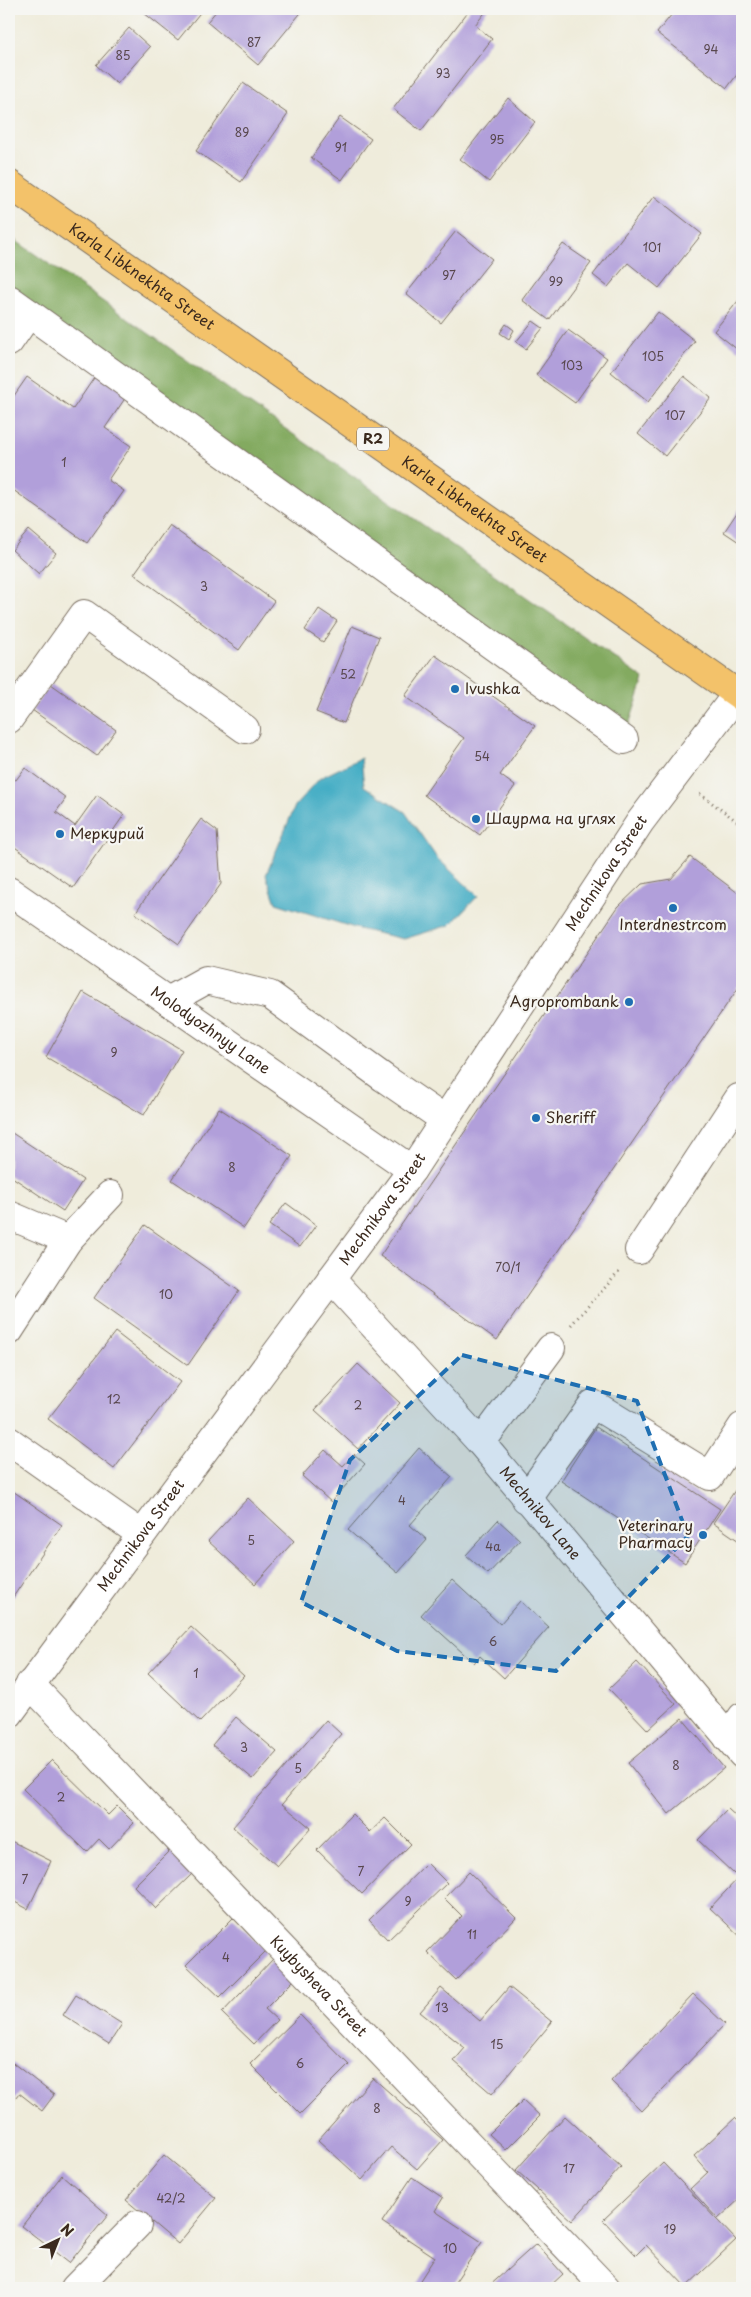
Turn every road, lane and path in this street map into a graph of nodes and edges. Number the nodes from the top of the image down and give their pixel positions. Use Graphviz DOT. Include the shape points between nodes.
graph roads {
  1 [pos="9,184"];
  2 [pos="19,306"];
  3 [pos="9,342"];
  4 [pos="740,695"];
  5 [pos="9,719"];
  6 [pos="245,729"];
  7 [pos="624,740"];
  8 [pos="9,891"];
  9 [pos="168,1001"];
  10 [pos="742,1100"];
  11 [pos="445,1120"];
  12 [pos="412,1170"];
  13 [pos="110,1195"];
  14 [pos="9,1215"];
  15 [pos="68,1240"];
  16 [pos="639,1250"];
  17 [pos="331,1278"];
  18 [pos="9,1331"];
  19 [pos="551,1348"];
  20 [pos="742,1427"];
  21 [pos="9,1441"];
  22 [pos="481,1443"];
  23 [pos="526,1500"];
  24 [pos="141,1534"];
  25 [pos="30,1684"];
  26 [pos="9,1714"];
  27 [pos="737,1736"];
  28 [pos="137,2225"];
  29 [pos="75,2288"];
  30 [pos="606,2288"];
  1 -- 4 [label="main road, Karla Libknekhta Street / R2"];
  2 -- 3 [label="street"];
  2 -- 7 [label="street"];
  4 -- 11 [label="street, Mechnikova Street" via="640,822"];
  5 -- 6 [label="street" via="84,614"];
  8 -- 9 [label="street, Molodyozhnyy Lane"];
  9 -- 11 [label="street" via="206,980 270,995"];
  9 -- 12 [label="street, Molodyozhnyy Lane"];
  10 -- 16 [label="street" via="739,1098"];
  11 -- 12 [label="street, Mechnikova Street"];
  12 -- 17 [label="street, Mechnikova Street"];
  13 -- 15 [label="street"];
  14 -- 15 [label="street"];
  15 -- 18 [label="street"];
  16 -- 19 [label="path"];
  17 -- 22 [label="street, Mechnikov Lane"];
  17 -- 24 [label="street, Mechnikova Street"];
  19 -- 22 [label="street"];
  20 -- 23 [label="street" via="710,1476 593,1404"];
  21 -- 24 [label="street"];
  22 -- 23 [label="street, Mechnikov Lane"];
  23 -- 27 [label="street, Mechnikov Lane"];
  24 -- 25 [label="street, Mechnikova Street"];
  25 -- 26 [label="street, Mechnikova Street"];
  25 -- 30 [label="street, Kuybysheva Street"];
  28 -- 29 [label="street"];
}
